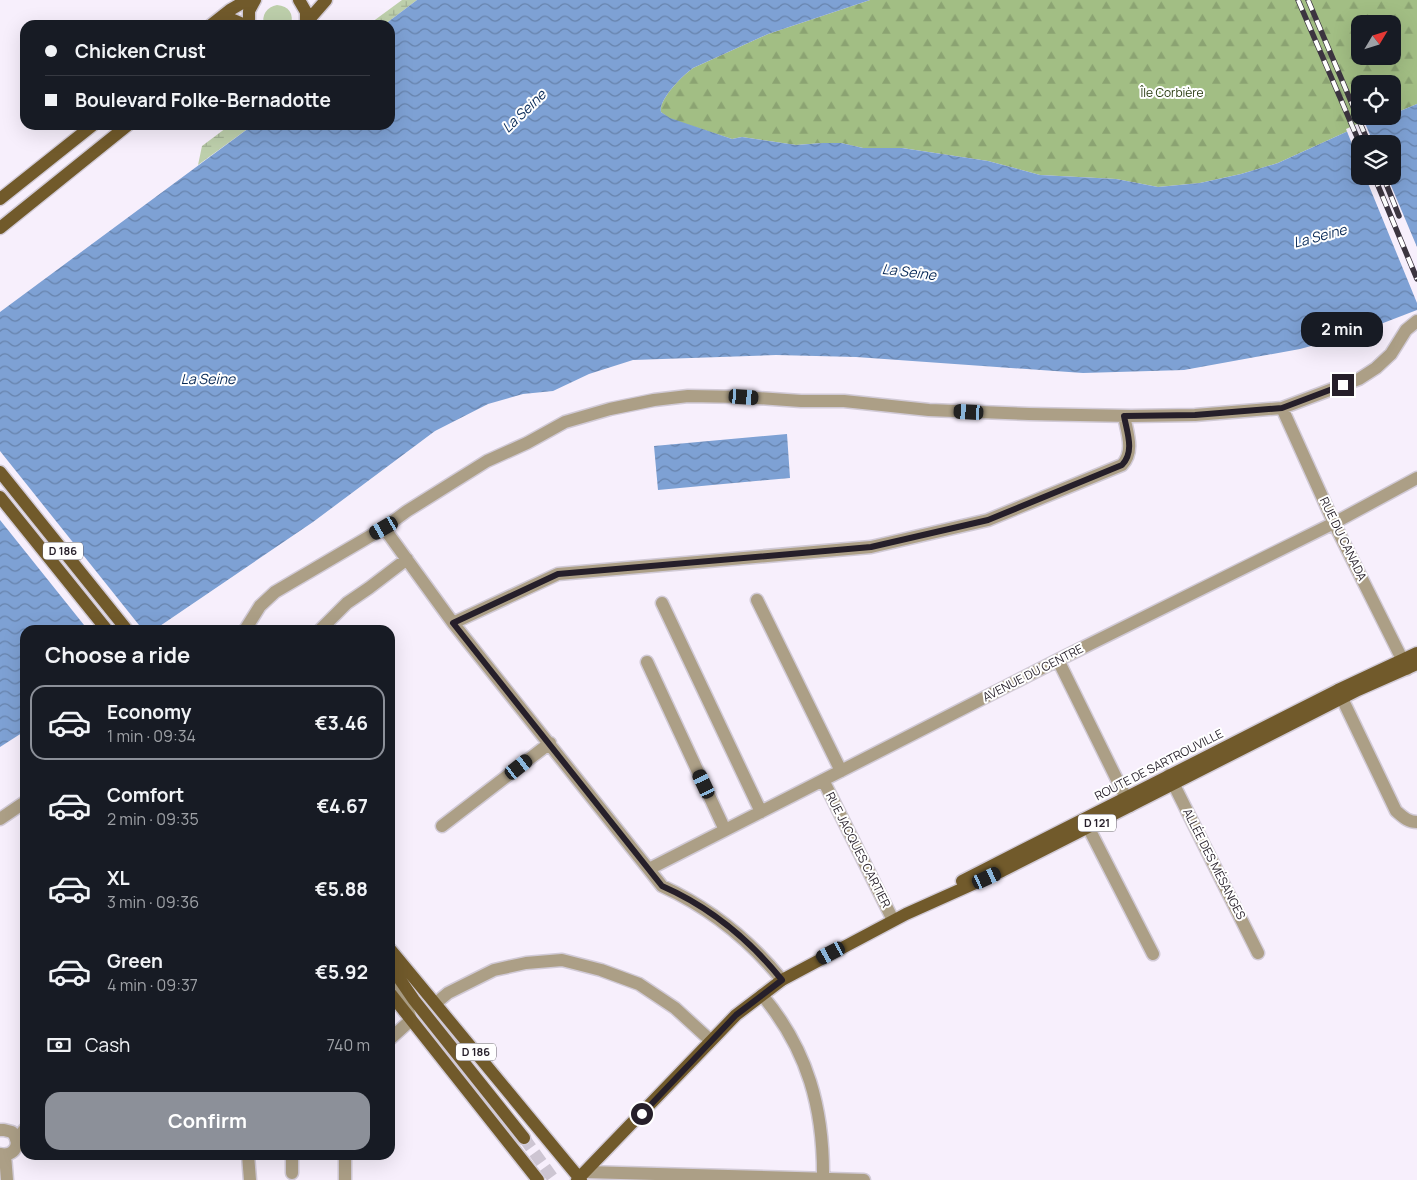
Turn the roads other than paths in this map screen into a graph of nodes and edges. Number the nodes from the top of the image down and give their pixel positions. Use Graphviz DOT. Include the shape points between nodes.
graph roads {
  1 [pos="247,0"];
  2 [pos="255,0"];
  3 [pos="299,0"];
  4 [pos="326,0"];
  5 [pos="217,20"];
  6 [pos="249,20"];
  7 [pos="306,20"];
  8 [pos="309,20"];
  9 [pos="87,130"];
  10 [pos="122,130"];
  11 [pos="0,199"];
  12 [pos="0,228"];
  13 [pos="1417,321"];
  14 [pos="1282,408"];
  15 [pos="1124,416"];
  16 [pos="0,472"];
  17 [pos="1417,478"];
  18 [pos="0,497"];
  19 [pos="1334,523"];
  20 [pos="384,528"];
  21 [pos="407,559"];
  22 [pos="757,600"];
  23 [pos="662,603"];
  24 [pos="453,623"];
  25 [pos="103,625"];
  26 [pos="123,625"];
  27 [pos="248,625"];
  28 [pos="324,625"];
  29 [pos="1417,653"];
  30 [pos="1058,660"];
  31 [pos="647,662"];
  32 [pos="1409,664"];
  33 [pos="1339,695"];
  34 [pos="550,743"];
  35 [pos="841,771"];
  36 [pos="1171,779"];
  37 [pos="823,780"];
  38 [pos="1128,802"];
  39 [pos="20,805"];
  40 [pos="761,812"];
  41 [pos="0,819"];
  42 [pos="1417,822"];
  43 [pos="1086,823"];
  44 [pos="442,826"];
  45 [pos="726,830"];
  46 [pos="649,869"];
  47 [pos="893,920"];
  48 [pos="1258,952"];
  49 [pos="395,954"];
  50 [pos="1153,954"];
  51 [pos="395,972"];
  52 [pos="782,980"];
  53 [pos="395,989"];
  54 [pos="762,995"];
  55 [pos="414,1000"];
  56 [pos="436,1003"];
  57 [pos="411,1020"];
  58 [pos="395,1034"];
  59 [pos="710,1040"];
  60 [pos="0,1130"];
  61 [pos="20,1134"];
  62 [pos="20,1136"];
  63 [pos="524,1138"];
  64 [pos="1,1155"];
  65 [pos="248,1160"];
  66 [pos="292,1160"];
  67 [pos="344,1160"];
  68 [pos="292,1173"];
  69 [pos="581,1178"];
  70 [pos="824,1179"];
  71 [pos="7,1180"];
  72 [pos="250,1180"];
  73 [pos="345,1180"];
  74 [pos="538,1180"];
  75 [pos="864,1180"];
  1 -- 5 [label="main road"];
  2 -- 6 [label="main road" via="249,11"];
  3 -- 7 [label="main road" via="306,12"];
  4 -- 8 [label="main road"];
  9 -- 11 [label="main road"];
  10 -- 12 [label="main road"];
  13 -- 14 [label="street" via="1376,368 1359,378"];
  14 -- 15 [label="street" via="1195,415"];
  14 -- 19 [label="street, RUE DU CANADA"];
  15 -- 20 [label="street" via="929,410 844,401 744,397 688,396 654,400 565,422 487,461"];
  15 -- 24 [label="street" via="1130,451 1122,465 988,520 871,547 558,574"];
  16 -- 26 [label="main road, D 186"];
  17 -- 19 [label="street, AVENUE DU CENTRE"];
  18 -- 25 [label="main road, D 186"];
  19 -- 30 [label="street, AVENUE DU CENTRE"];
  19 -- 32 [label="street, RUE DU CANADA"];
  20 -- 21 [label="street"];
  20 -- 27 [label="street" via="275,592 260,606"];
  21 -- 24 [label="street"];
  21 -- 28 [label="street" via="347,603"];
  22 -- 35 [label="street"];
  23 -- 40 [label="street"];
  24 -- 34 [label="street"];
  29 -- 32 [label="main road, ROUTE DE SARTROUVILLE / D 121"];
  30 -- 35 [label="street, AVENUE DU CENTRE"];
  30 -- 38 [label="street"];
  31 -- 45 [label="street"];
  32 -- 33 [label="main road, ROUTE DE SARTROUVILLE / D 121"];
  33 -- 36 [label="main road, ROUTE DE SARTROUVILLE / D 121"];
  33 -- 42 [label="street" via="1396,811"];
  34 -- 44 [label="street"];
  34 -- 46 [label="street"];
  35 -- 37 [label="street, AVENUE DU CENTRE"];
  36 -- 38 [label="main road, ROUTE DE SARTROUVILLE / D 121"];
  36 -- 48 [label="street, ALLÉE DES MÉSANGES"];
  37 -- 40 [label="street, AVENUE DU CENTRE"];
  37 -- 47 [label="street, RUE JACQUES CARTIER"];
  38 -- 43 [label="main road, ROUTE DE SARTROUVILLE / D 121"];
  39 -- 41 [label="street"];
  40 -- 45 [label="street, AVENUE DU CENTRE"];
  43 -- 47 [label="main road, ROUTE DE SARTROUVILLE / D 121" via="1002,871"];
  43 -- 50 [label="street"];
  45 -- 46 [label="street, AVENUE DU CENTRE"];
  46 -- 52 [label="street" via="662,886 710,911 735,931"];
  47 -- 52 [label="main road, ROUTE DE SARTROUVILLE / D 121"];
  49 -- 56 [label="main road, D 186"];
  51 -- 55 [label="main road, D 186"];
  52 -- 54 [label="main road, ROUTE DE SARTROUVILLE / D 121"];
  53 -- 55 [label="main road, D 186"];
  53 -- 57 [label="main road, D 186"];
  54 -- 59 [label="main road, ROUTE DE SARTROUVILLE / D 121"];
  54 -- 70 [label="street" via="790,1035 810,1081 821,1127"];
  55 -- 63 [label="main road, D 186"];
  56 -- 59 [label="street" via="448,992 494,970 526,962 562,960 639,984 675,1008"];
  56 -- 69 [label="main road, D 186"];
  57 -- 58 [label="street"];
  57 -- 74 [label="main road, D 186"];
  59 -- 69 [label="main road, ROUTE DE SARTROUVILLE / D 121"];
  60 -- 61 [label="street"];
  62 -- 64 [label="street" via="13,1152"];
  64 -- 71 [label="street"];
  65 -- 72 [label="street"];
  66 -- 68 [label="street"];
  67 -- 73 [label="street"];
  69 -- 70 [label="street"];
  70 -- 75 [label="street"];
}
